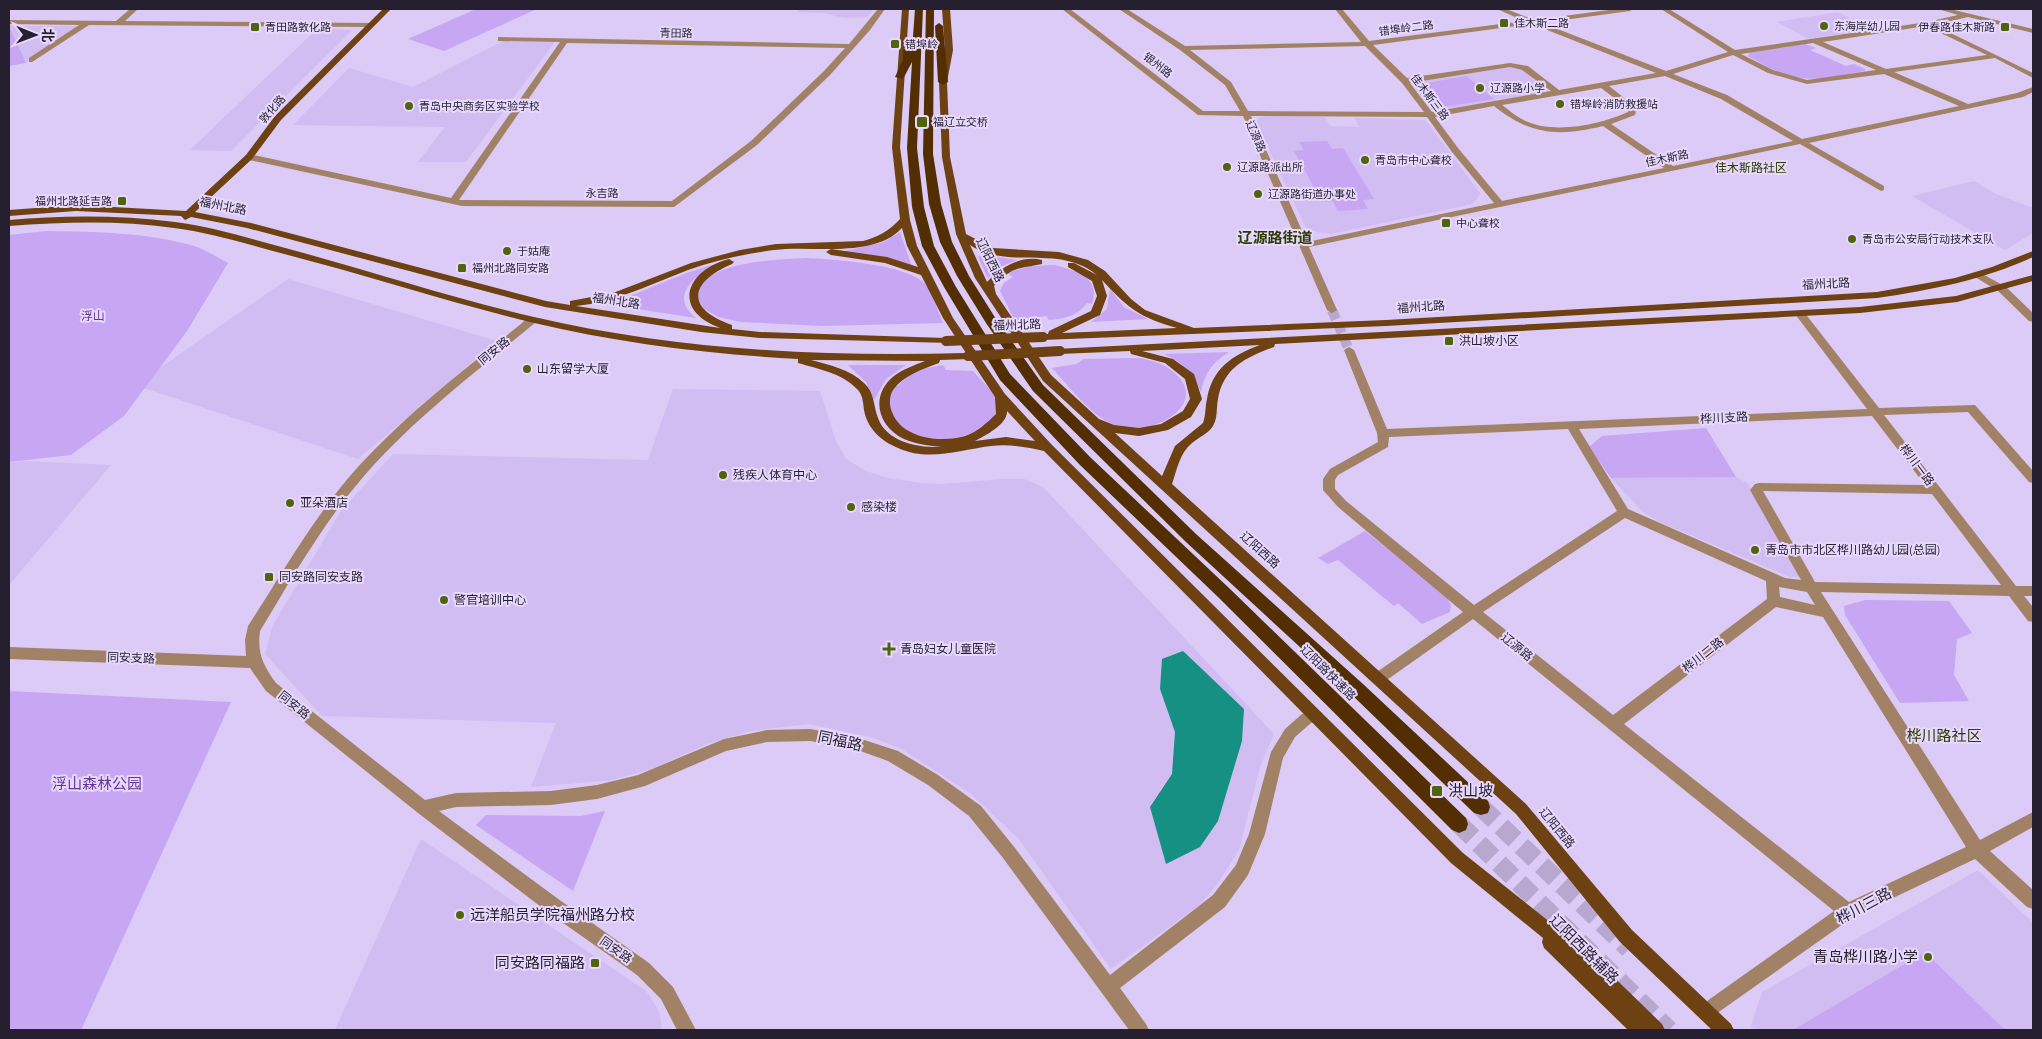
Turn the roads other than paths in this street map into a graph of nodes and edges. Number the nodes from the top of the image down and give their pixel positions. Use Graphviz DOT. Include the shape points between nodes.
graph roads {
  1 [pos="134,9"];
  2 [pos="387,9"];
  3 [pos="906,9"];
  4 [pos="912,9"];
  5 [pos="919,9"];
  6 [pos="930,9"];
  7 [pos="938,9"];
  8 [pos="946,9"];
  9 [pos="1066,9"];
  10 [pos="1122,9"];
  11 [pos="1338,9"];
  12 [pos="1500,9"];
  13 [pos="1630,9"];
  14 [pos="1664,9"];
  15 [pos="1942,9"];
  16 [pos="879,11"];
  17 [pos="1969,15"];
  18 [pos="9,22"];
  19 [pos="88,22"];
  20 [pos="119,22"];
  21 [pos="1531,22"];
  22 [pos="1926,24"];
  23 [pos="370,25"];
  24 [pos="2033,31"];
  25 [pos="501,40"];
  26 [pos="1815,41"];
  27 [pos="564,42"];
  28 [pos="1368,44"];
  29 [pos="851,46"];
  30 [pos="1183,48"];
  31 [pos="1736,52"];
  32 [pos="1996,56"];
  33 [pos="32,60"];
  34 [pos="1884,72"];
  35 [pos="1665,74"];
  36 [pos="2033,76"];
  37 [pos="900,77"];
  38 [pos="943,82"];
  39 [pos="1406,82"];
  40 [pos="1603,85"];
  41 [pos="2033,89"];
  42 [pos="1558,93"];
  43 [pos="1496,104"];
  44 [pos="1967,107"];
  45 [pos="1245,112"];
  46 [pos="1430,115"];
  47 [pos="1602,122"];
  48 [pos="1803,142"];
  49 [pos="248,157"];
  50 [pos="1672,168"];
  51 [pos="1880,188"];
  52 [pos="453,202"];
  53 [pos="1500,204"];
  54 [pos="9,213"];
  55 [pos="190,214"];
  56 [pos="905,220"];
  57 [pos="9,223"];
  58 [pos="175,225"];
  59 [pos="961,234"];
  60 [pos="1305,245"];
  61 [pos="2033,254"];
  62 [pos="926,273"];
  63 [pos="1978,275"];
  64 [pos="2033,278"];
  65 [pos="2002,289"];
  66 [pos="991,295"];
  67 [pos="545,304"];
  68 [pos="1332,310"];
  69 [pos="1800,314"];
  70 [pos="2033,319"];
  71 [pos="532,320"];
  72 [pos="1197,331"];
  73 [pos="760,335"];
  74 [pos="1043,338"];
  75 [pos="1282,340"];
  76 [pos="1349,350"];
  77 [pos="1060,351"];
  78 [pos="786,356"];
  79 [pos="968,356"];
  80 [pos="1001,397"];
  81 [pos="1876,412"];
  82 [pos="1089,418"];
  83 [pos="1571,425"];
  84 [pos="1383,434"];
  85 [pos="1048,448"];
  86 [pos="2020,464"];
  87 [pos="2033,465"];
  88 [pos="2033,479"];
  89 [pos="1166,484"];
  90 [pos="1936,490"];
  91 [pos="1624,512"];
  92 [pos="1772,578"];
  93 [pos="1811,587"];
  94 [pos="2012,590"];
  95 [pos="2033,591"];
  96 [pos="1774,601"];
  97 [pos="1473,612"];
  98 [pos="1828,614"];
  99 [pos="2033,617"];
  100 [pos="9,654"];
  101 [pos="253,662"];
  102 [pos="1379,678"];
  103 [pos="1316,716"];
  104 [pos="1613,724"];
  105 [pos="1482,807"];
  106 [pos="423,808"];
  107 [pos="2033,819"];
  108 [pos="1459,824"];
  109 [pos="1977,850"];
  110 [pos="1502,894"];
  111 [pos="2033,901"];
  112 [pos="1847,912"];
  113 [pos="1109,986"];
  114 [pos="1706,1012"];
  115 [pos="687,1030"];
  116 [pos="1140,1030"];
  117 [pos="1640,1030"];
  118 [pos="1656,1030"];
  119 [pos="1725,1030"];
  1 -- 20 [label="street"];
  2 -- 23 [label="main road, 敦化路"];
  3 -- 37 [label="main road"];
  4 -- 37 [label="highway" via="908,60"];
  5 -- 108 [label="highway, 辽阳路快速路" via="912,148 918,207 928,246 1005,377 1085,461"];
  6 -- 105 [label="highway, 辽阳路快速路" via="928,154 946,242 962,276 1038,388 1191,538"];
  7 -- 38 [label="highway"];
  8 -- 38 [label="main road, 辽阳西路" via="949,50"];
  9 -- 45 [label="street, 银州路" via="1201,113"];
  10 -- 30 [label="street, 辽源路"];
  11 -- 28 [label="street, 佳木斯三路"];
  12 -- 21 [label="street"];
  13 -- 21 [label="street, 错埠岭二路"];
  14 -- 31 [label="street"];
  15 -- 17 [label="street"];
  16 -- 29 [label="street, 永吉路"];
  17 -- 22 [label="street, 银州路"];
  17 -- 24 [label="street"];
  18 -- 19 [label="street"];
  19 -- 20 [label="street"];
  19 -- 33 [label="street"];
  20 -- 23 [label="street"];
  21 -- 28 [label="street, 错埠岭二路"];
  21 -- 35 [label="street"];
  22 -- 26 [label="street, 银州路"];
  22 -- 32 [label="street"];
  23 -- 49 [label="main road, 敦化路" via="278,118"];
  25 -- 27 [label="street, 青田路"];
  26 -- 31 [label="street, 银州路"];
  26 -- 34 [label="street"];
  27 -- 29 [label="street, 青田路"];
  27 -- 52 [label="street"];
  28 -- 30 [label="street, 错埠岭二路"];
  28 -- 39 [label="street, 佳木斯三路"];
  29 -- 52 [label="street, 永吉路" via="754,143 674,204"];
  30 -- 45 [label="street, 辽源路" via="1228,84"];
  31 -- 34 [label="street" via="1773,74 1807,82"];
  31 -- 35 [label="street, 银州路"];
  32 -- 34 [label="street"];
  32 -- 36 [label="street"];
  34 -- 44 [label="street"];
  35 -- 40 [label="street, 银州路"];
  35 -- 48 [label="street" via="1724,97"];
  37 -- 56 [label="main road" via="896,147"];
  38 -- 59 [label="main road, 辽阳西路" via="946,157"];
  39 -- 42 [label="street" via="1510,65 1525,68"];
  39 -- 46 [label="street, 佳木斯三路"];
  40 -- 42 [label="street, 银州路"];
  40 -- 47 [label="street" via="1633,108 1632,113 1624,118"];
  41 -- 44 [label="street, 佳木斯路"];
  42 -- 43 [label="street, 银州路"];
  43 -- 46 [label="street, 银州路"];
  43 -- 47 [label="street" via="1518,121 1539,128 1563,129"];
  44 -- 48 [label="street, 佳木斯路"];
  45 -- 46 [label="street, 银州路"];
  45 -- 60 [label="street, 辽源路"];
  46 -- 53 [label="street, 佳木斯三路"];
  47 -- 50 [label="street"];
  48 -- 50 [label="street, 佳木斯路"];
  48 -- 51 [label="street"];
  49 -- 52 [label="street, 永吉路"];
  49 -- 55 [label="main road, 敦化路"];
  50 -- 53 [label="street, 佳木斯路"];
  53 -- 60 [label="street, 佳木斯路"];
  54 -- 55 [label="main road, 福州北路" via="76,208"];
  55 -- 58 [label="main road, 敦化路"];
  55 -- 67 [label="main road, 福州北路" via="248,225"];
  56 -- 62 [label="main road" via="912,246"];
  56 -- 67 [label="main road" via="899,229 874,242 763,248 707,261 604,300"];
  57 -- 58 [label="main road" via="62,220"];
  58 -- 71 [label="main road" via="240,239"];
  59 -- 66 [label="main road, 辽阳西路"];
  59 -- 72 [label="main road" via="988,252 1055,254 1093,265 1137,310"];
  60 -- 68 [label="street, 辽源路"];
  61 -- 63 [label="main road, 福州北路" via="2007,267"];
  62 -- 73 [label="main road" via="868,256 808,251 732,261 698,281 693,298 700,314 725,326"];
  62 -- 80 [label="main road" via="948,318"];
  63 -- 65 [label="street"];
  63 -- 72 [label="main road, 福州北路" via="1940,286 1877,295"];
  64 -- 65 [label="main road"];
  65 -- 69 [label="main road" via="1893,307"];
  65 -- 70 [label="street"];
  66 -- 74 [label="main road" via="990,286 1004,269 1027,262 1068,264 1097,279 1102,296 1096,313"];
  66 -- 82 [label="main road, 辽阳西路" via="1047,378"];
  67 -- 73 [label="main road, 福州北路"];
  69 -- 75 [label="main road"];
  69 -- 81 [label="street, 桦川一路"];
  71 -- 78 [label="main road" via="652,342"];
  71 -- 101 [label="street, 同安路" via="431,402 384,447 334,506 253,630 250,647"];
  72 -- 74 [label="main road, 福州北路"];
  73 -- 74 [label="main road, 福州北路, bridge" via="946,341"];
  75 -- 77 [label="main road"];
  75 -- 89 [label="main road" via="1242,355 1226,366 1215,382 1211,417 1206,427 1186,441 1174,457"];
  76 -- 84 [label="street"];
  77 -- 79 [label="main road, bridge"];
  77 -- 82 [label="main road" via="1140,352 1169,361 1190,377 1196,399 1187,414 1164,427 1139,432 1112,429"];
  78 -- 79 [label="main road"];
  78 -- 85 [label="main road" via="829,369 860,386 867,393 871,416 879,429 910,448 950,450 1014,441"];
  79 -- 80 [label="main road" via="937,360 897,379 885,396 884,404 893,426 914,438 941,443 960,441 982,432 1002,415"];
  80 -- 85 [label="main road"];
  81 -- 83 [label="street, 桦川支路"];
  81 -- 86 [label="street, 桦川支路" via="1971,408"];
  81 -- 90 [label="street, 桦川一路"];
  82 -- 89 [label="main road, 辽阳西路"];
  83 -- 84 [label="street, 桦川支路"];
  83 -- 91 [label="street"];
  84 -- 97 [label="street, 辽源路" via="1384,444 1334,472 1329,479 1329,490"];
  85 -- 103 [label="main road"];
  86 -- 87 [label="street"];
  86 -- 88 [label="street, 桦川支路"];
  89 -- 102 [label="main road, 辽阳西路"];
  90 -- 93 [label="street" via="1758,487 1756,490"];
  90 -- 94 [label="street, 桦川一路"];
  91 -- 92 [label="street"];
  91 -- 97 [label="street"];
  92 -- 93 [label="street"];
  92 -- 96 [label="street"];
  93 -- 94 [label="street"];
  93 -- 98 [label="street"];
  94 -- 95 [label="street"];
  94 -- 99 [label="street, 桦川一路"];
  96 -- 98 [label="street"];
  96 -- 104 [label="street, 桦川二路"];
  97 -- 102 [label="street"];
  97 -- 104 [label="street, 辽源路"];
  98 -- 109 [label="street"];
  100 -- 101 [label="street, 同安支路"];
  101 -- 106 [label="street, 同安路" via="271,687"];
  102 -- 114 [label="main road, 辽阳西路" via="1521,809 1626,936"];
  103 -- 110 [label="main road" via="1457,858"];
  103 -- 113 [label="street" via="1307,718 1290,733 1276,757 1250,852 1242,870 1219,902"];
  104 -- 112 [label="street, 辽源路"];
  106 -- 113 [label="street, 同福路" via="456,800 551,798 597,792 640,781 724,745 767,736 810,735 852,742 892,756 933,780 974,810"];
  106 -- 115 [label="street, 同安路" via="643,969 667,993"];
  107 -- 109 [label="street, 桦川三路"];
  109 -- 111 [label="street"];
  109 -- 112 [label="street, 桦川三路"];
  110 -- 117 [label="main road, 辽阳西路辅路"];
  110 -- 118 [label="main road" via="1584,960"];
  112 -- 114 [label="street, 桦川三路"];
  113 -- 116 [label="street, 同福路"];
  114 -- 119 [label="main road, 辽阳西路"];
}
